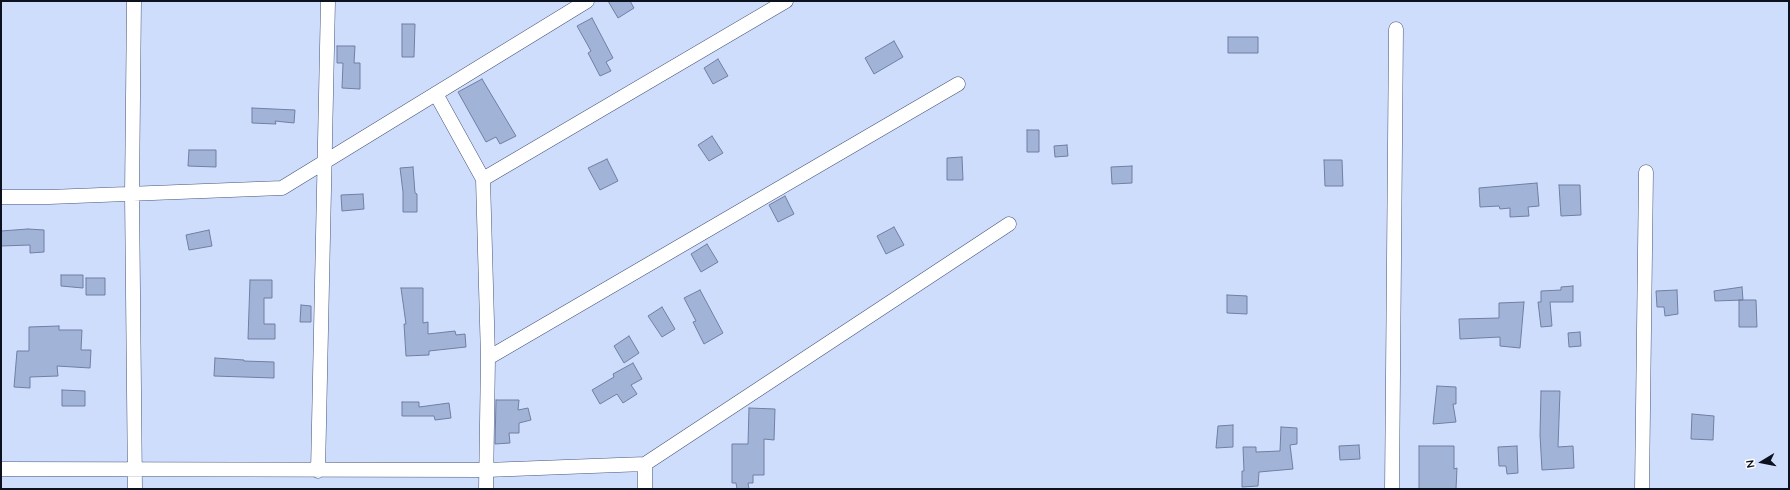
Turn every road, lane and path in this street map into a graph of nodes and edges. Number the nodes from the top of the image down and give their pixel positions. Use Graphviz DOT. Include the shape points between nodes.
graph roads {
  1 [pos="134,1"];
  2 [pos="328,1"];
  3 [pos="587,1"];
  4 [pos="786,1"];
  5 [pos="1396,29"];
  6 [pos="958,84"];
  7 [pos="436,94"];
  8 [pos="325,162"];
  9 [pos="1646,172"];
  10 [pos="483,180"];
  11 [pos="132,194"];
  12 [pos="1,197"];
  13 [pos="1009,224"];
  14 [pos="488,358"];
  15 [pos="645,464"];
  16 [pos="1,469"];
  17 [pos="486,470"];
  18 [pos="135,471"];
  19 [pos="318,471"];
  20 [pos="135,489"];
  21 [pos="486,489"];
  22 [pos="645,489"];
  23 [pos="1392,489"];
  24 [pos="1642,489"];
  1 -- 11 [label="street"];
  2 -- 8 [label="street"];
  3 -- 7 [label="street"];
  4 -- 10 [label="street"];
  5 -- 23 [label="street"];
  6 -- 14 [label="street"];
  7 -- 8 [label="street"];
  7 -- 10 [label="street"];
  8 -- 11 [label="street" via="282,188"];
  8 -- 19 [label="street"];
  9 -- 24 [label="street"];
  10 -- 14 [label="street"];
  11 -- 12 [label="street"];
  11 -- 18 [label="street"];
  13 -- 15 [label="street"];
  14 -- 17 [label="street"];
  15 -- 17 [label="street"];
  15 -- 22 [label="street"];
  16 -- 18 [label="street"];
  17 -- 19 [label="street"];
  17 -- 21 [label="street"];
  18 -- 19 [label="street"];
  18 -- 20 [label="street"];
}
